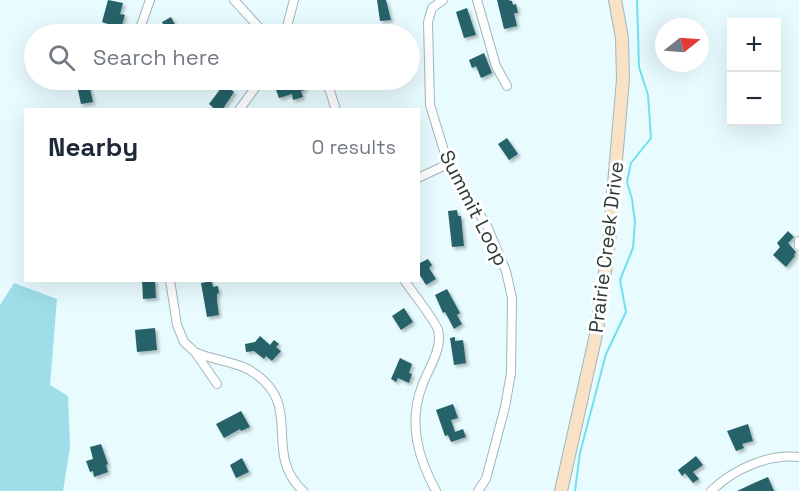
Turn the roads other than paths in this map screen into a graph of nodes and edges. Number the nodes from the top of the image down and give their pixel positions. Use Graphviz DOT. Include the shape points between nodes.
graph roads {
  1 [pos="150,0"];
  2 [pos="234,0"];
  3 [pos="294,0"];
  4 [pos="443,0"];
  5 [pos="477,0"];
  6 [pos="615,0"];
  7 [pos="142,24"];
  8 [pos="256,24"];
  9 [pos="288,24"];
  10 [pos="507,86"];
  11 [pos="254,90"];
  12 [pos="329,90"];
  13 [pos="240,108"];
  14 [pos="335,108"];
  15 [pos="448,164"];
  16 [pos="420,177"];
  17 [pos="799,241"];
  18 [pos="799,246"];
  19 [pos="170,282"];
  20 [pos="405,282"];
  21 [pos="195,352"];
  22 [pos="217,384"];
  23 [pos="799,457"];
  24 [pos="303,491"];
  25 [pos="436,491"];
  26 [pos="478,491"];
  27 [pos="561,491"];
  28 [pos="711,491"];
  1 -- 7 [label="street"];
  2 -- 8 [label="street"];
  3 -- 9 [label="street"];
  4 -- 15 [label="street, Summit Loop" via="432,8 428,22 430,105"];
  5 -- 10 [label="street" via="496,66"];
  6 -- 27 [label="main road, Prairie Creek Drive" via="622,38 623,79 609,242 597,330"];
  11 -- 13 [label="street"];
  12 -- 14 [label="street"];
  15 -- 16 [label="street"];
  15 -- 26 [label="street, Summit Loop" via="487,226 506,271 512,298 511,373 486,479"];
  17 -- 18 [label="street"];
  19 -- 21 [label="street" via="177,325 184,342"];
  20 -- 25 [label="street" via="438,329 438,347 415,412 416,442"];
  21 -- 22 [label="street"];
  21 -- 24 [label="street" via="250,369 270,386 281,411 282,451 288,471"];
  23 -- 28 [label="street" via="766,459 734,472"];
}
